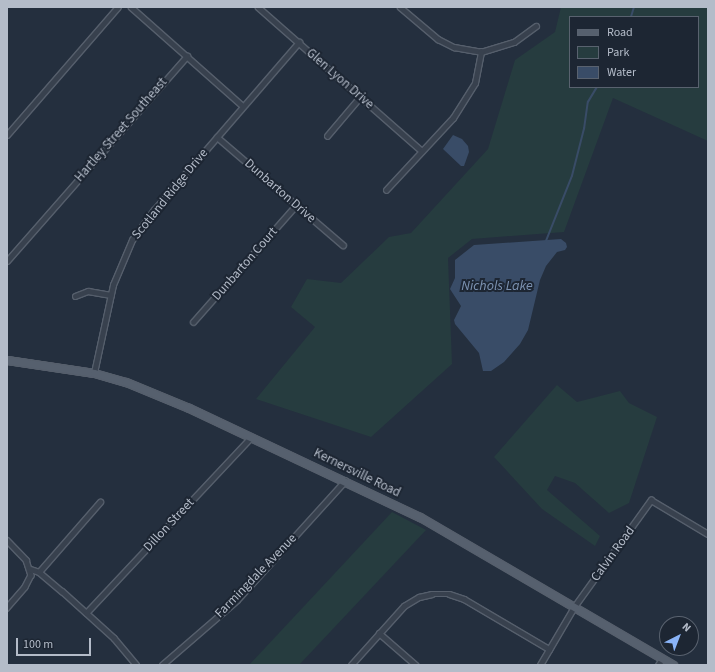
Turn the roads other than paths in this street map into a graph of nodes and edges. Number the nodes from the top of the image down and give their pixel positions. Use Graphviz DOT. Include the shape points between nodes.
graph roads {
  1 [pos="118,7"];
  2 [pos="131,7"];
  3 [pos="258,7"];
  4 [pos="400,7"];
  5 [pos="536,26"];
  6 [pos="299,42"];
  7 [pos="481,52"];
  8 [pos="187,56"];
  9 [pos="360,97"];
  10 [pos="243,106"];
  11 [pos="7,135"];
  12 [pos="327,136"];
  13 [pos="217,137"];
  14 [pos="422,151"];
  15 [pos="386,190"];
  16 [pos="296,205"];
  17 [pos="343,245"];
  18 [pos="7,261"];
  19 [pos="111,295"];
  20 [pos="75,296"];
  21 [pos="193,322"];
  22 [pos="7,360"];
  23 [pos="94,373"];
  24 [pos="251,437"];
  25 [pos="345,481"];
  26 [pos="100,502"];
  27 [pos="708,534"];
  28 [pos="7,540"];
  29 [pos="30,569"];
  30 [pos="39,572"];
  31 [pos="574,607"];
  32 [pos="7,608"];
  33 [pos="86,613"];
  34 [pos="379,633"];
  35 [pos="549,649"];
  36 [pos="662,659"];
  37 [pos="137,665"];
  38 [pos="162,665"];
  39 [pos="351,665"];
  40 [pos="416,665"];
  41 [pos="540,665"];
  42 [pos="658,665"];
  43 [pos="673,665"];
  1 -- 11 [label="street"];
  2 -- 8 [label="street"];
  3 -- 6 [label="street, Glen Lyon Drive"];
  4 -- 7 [label="street" via="438,39 454,47"];
  5 -- 7 [label="street" via="514,42"];
  6 -- 9 [label="street, Glen Lyon Drive"];
  6 -- 10 [label="street, Scotland Ridge Drive"];
  7 -- 14 [label="street" via="471,91 453,118"];
  8 -- 10 [label="street"];
  8 -- 18 [label="street, Hartley Street Southeast"];
  9 -- 12 [label="street"];
  9 -- 14 [label="street, Glen Lyon Drive"];
  10 -- 13 [label="street, Scotland Ridge Drive"];
  13 -- 16 [label="street, Dunbarton Drive"];
  13 -- 19 [label="street, Scotland Ridge Drive" via="138,230 121,262"];
  14 -- 15 [label="street"];
  16 -- 17 [label="street, Dunbarton Drive"];
  16 -- 21 [label="street, Dunbarton Court"];
  19 -- 20 [label="street" via="88,291"];
  19 -- 23 [label="street, Scotland Ridge Drive"];
  22 -- 23 [label="main road, Kernersville Road"];
  23 -- 24 [label="main road, Kernersville Road" via="161,395"];
  24 -- 25 [label="main road, Kernersville Road"];
  24 -- 33 [label="street, Dillon Street"];
  25 -- 31 [label="main road, Kernersville Road" via="420,517"];
  25 -- 38 [label="street, Farmingdale Avenue" via="237,600"];
  26 -- 30 [label="street"];
  27 -- 31 [label="street, Calvin Road" via="651,500"];
  28 -- 29 [label="street" via="26,560"];
  29 -- 30 [label="street"];
  29 -- 32 [label="street" via="28,581"];
  30 -- 33 [label="street"];
  31 -- 35 [label="street, Calvin Road"];
  31 -- 36 [label="main road, Kernersville Road"];
  33 -- 37 [label="street" via="114,638"];
  34 -- 35 [label="street" via="411,601 426,595 445,594 464,599"];
  34 -- 39 [label="street"];
  34 -- 40 [label="street"];
  35 -- 41 [label="street, Calvin Road"];
  36 -- 42 [label="street"];
  36 -- 43 [label="main road, Kernersville Road"];
}
